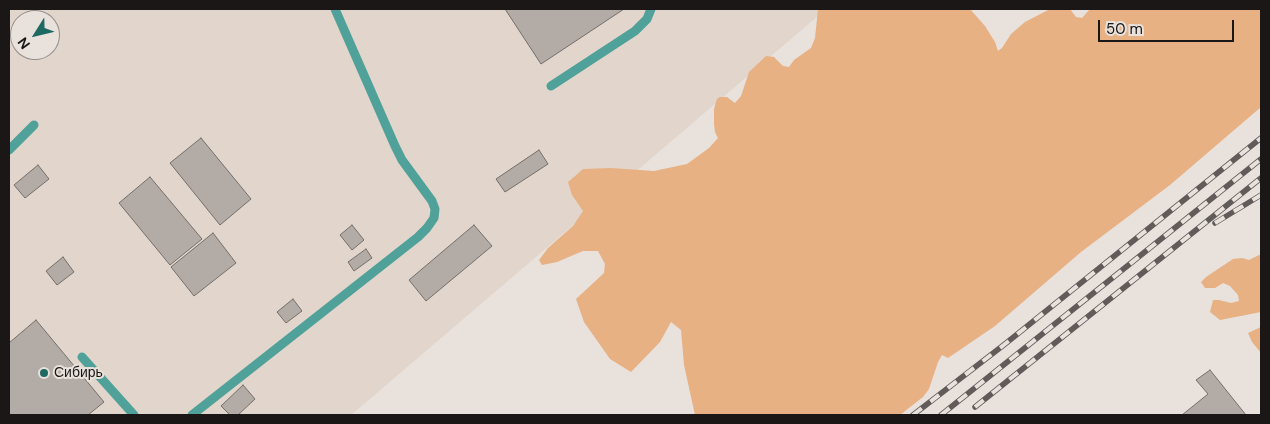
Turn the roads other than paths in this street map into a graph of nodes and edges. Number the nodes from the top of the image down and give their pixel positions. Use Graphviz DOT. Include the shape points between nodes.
graph roads {
  1 [pos="335,9"];
  2 [pos="651,9"];
  3 [pos="551,86"];
  4 [pos="34,125"];
  5 [pos="9,150"];
  6 [pos="82,357"];
  7 [pos="134,415"];
  8 [pos="192,415"];
  1 -- 8 [label="lane" via="402,160 432,201 434,218 418,236"];
  2 -- 3 [label="lane" via="647,19 635,31"];
  4 -- 5 [label="lane"];
  6 -- 7 [label="lane"];
}
